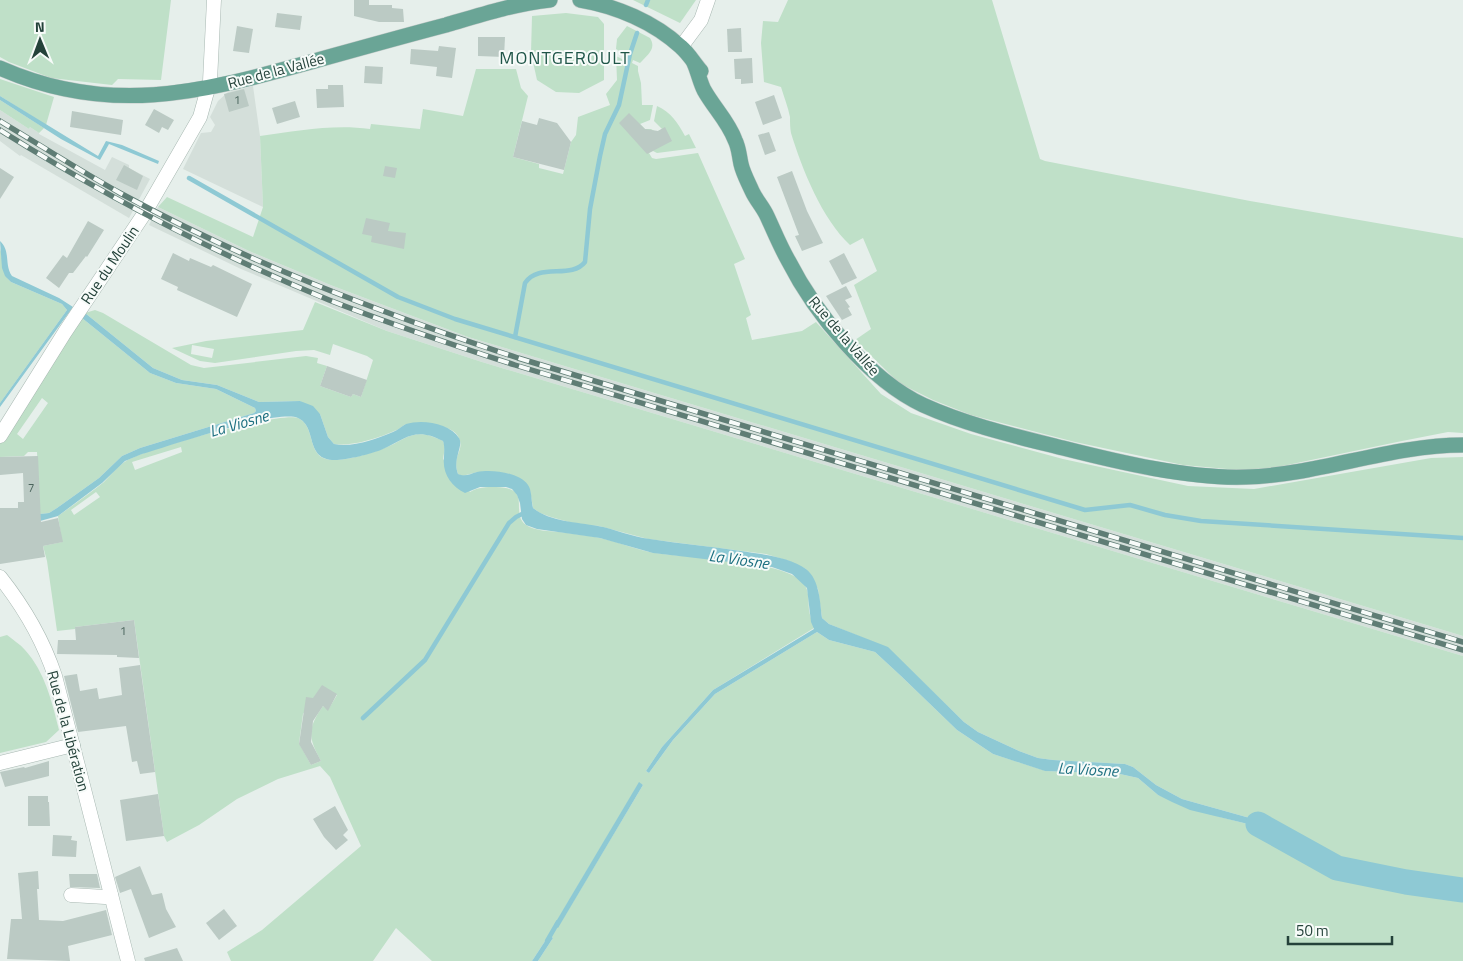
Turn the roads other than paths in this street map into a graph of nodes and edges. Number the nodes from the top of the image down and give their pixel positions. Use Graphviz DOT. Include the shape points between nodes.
graph roads {
  1 [pos="214,0"];
  2 [pos="548,0"];
  3 [pos="586,0"];
  4 [pos="708,0"];
  5 [pos="681,47"];
  6 [pos="0,68"];
  7 [pos="208,88"];
  8 [pos="0,436"];
  9 [pos="1463,444"];
  10 [pos="0,577"];
  11 [pos="73,745"];
  12 [pos="0,763"];
  13 [pos="71,895"];
  14 [pos="111,895"];
  15 [pos="128,961"];
  1 -- 7 [label="street, Rue du Moulin"];
  2 -- 7 [label="main road, Rue de la Vallée" via="499,10"];
  3 -- 5 [label="main road, Rue de la Vallée" via="638,19"];
  4 -- 5 [label="street" via="701,20"];
  5 -- 9 [label="main road, Rue de la Vallée" via="694,63 711,102 726,120 753,193 796,274 824,317 881,379 921,404 972,424 1079,452 1190,474 1226,477 1259,477 1390,452"];
  6 -- 7 [label="main road, Rue de la Vallée" via="40,83 96,94 154,95"];
  7 -- 8 [label="street, Rue du Moulin" via="200,117 144,214"];
  10 -- 11 [label="street, Rue de la Libération" via="15,596 47,653"];
  11 -- 12 [label="street"];
  11 -- 14 [label="street, Rue de la Libération"];
  13 -- 14 [label="street"];
  14 -- 15 [label="street, Rue de la Libération"];
}
